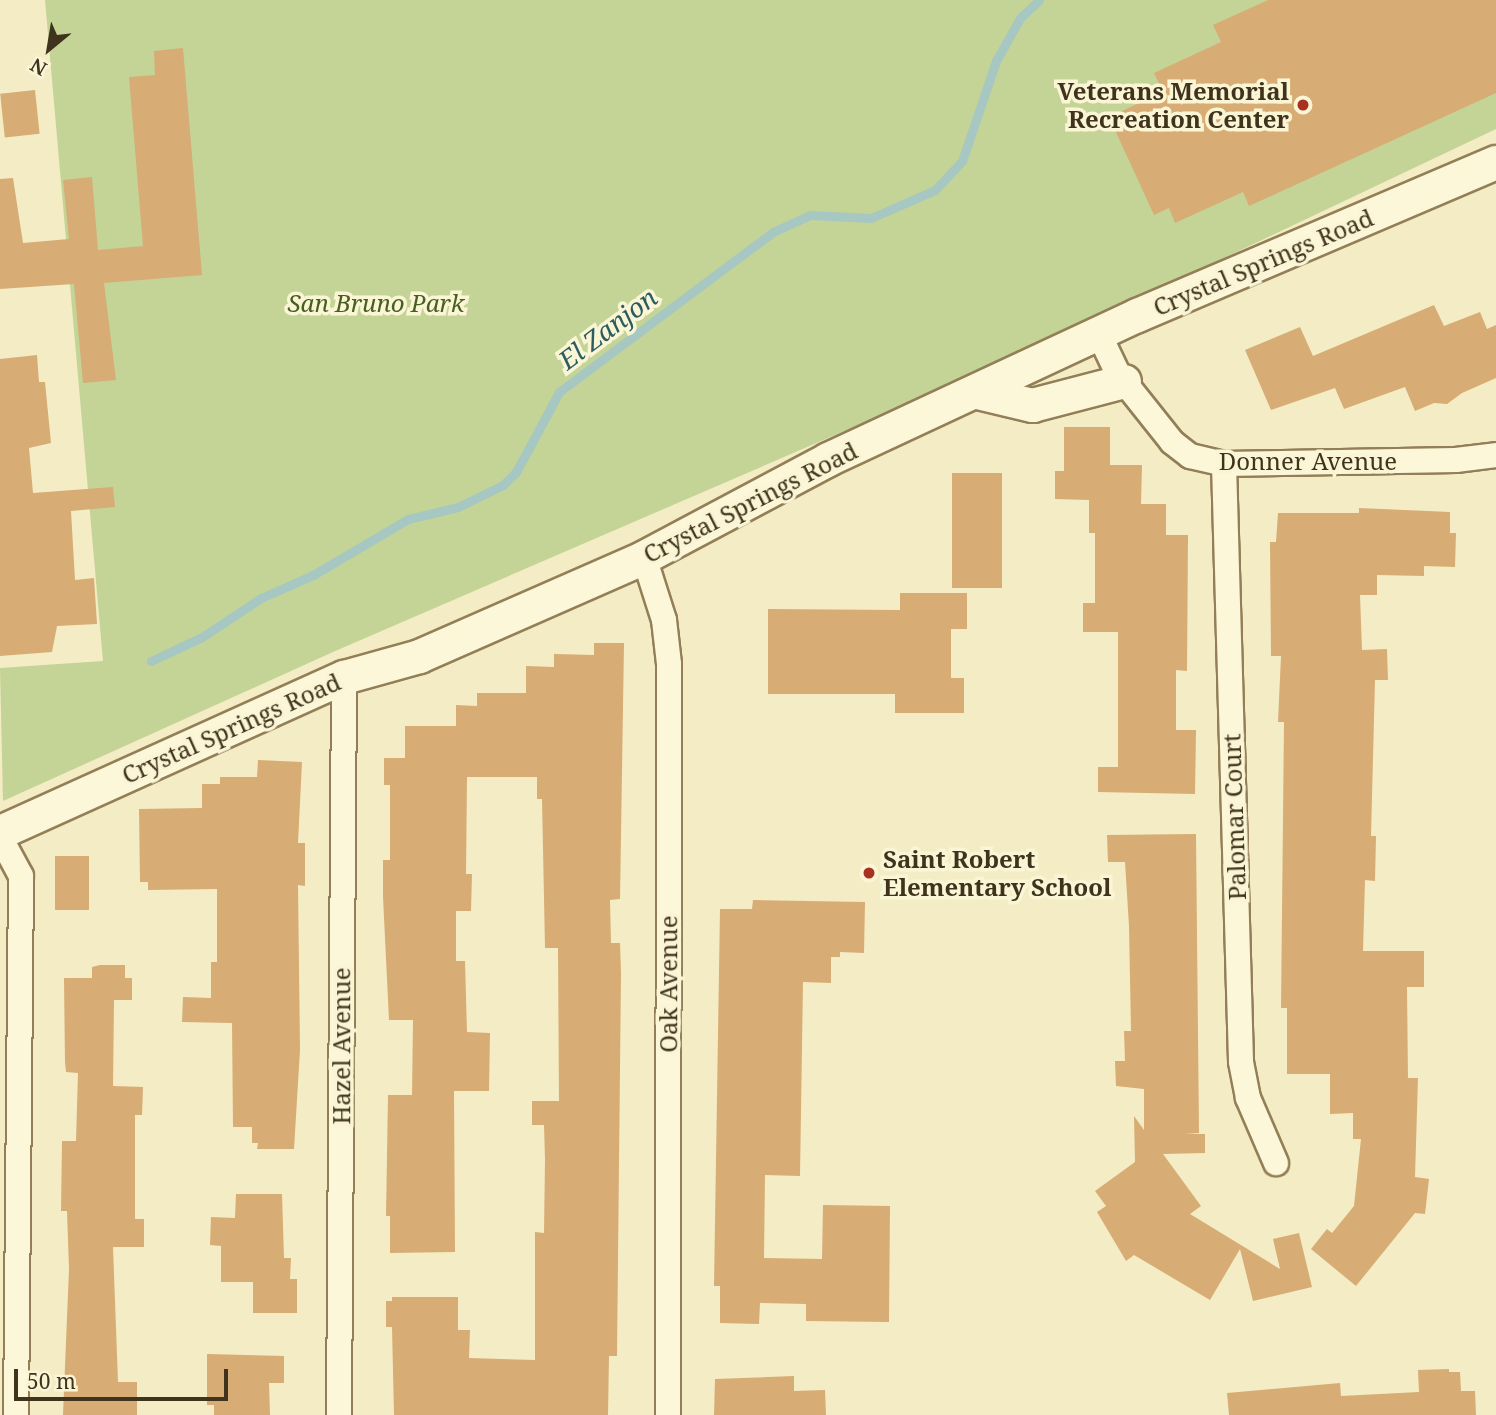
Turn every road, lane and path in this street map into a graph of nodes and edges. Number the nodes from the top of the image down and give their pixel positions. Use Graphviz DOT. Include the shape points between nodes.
graph roads {
  1 [pos="1496,162"];
  2 [pos="1099,334"];
  3 [pos="1124,381"];
  4 [pos="977,392"];
  5 [pos="1496,456"];
  6 [pos="1224,464"];
  7 [pos="645,557"];
  8 [pos="344,677"];
  9 [pos="0,835"];
  10 [pos="1276,1163"];
  11 [pos="16,1415"];
  12 [pos="339,1415"];
  13 [pos="668,1415"];
  1 -- 2 [label="main road, Crystal Springs Road"];
  2 -- 3 [label="street, Donner Avenue"];
  2 -- 4 [label="main road, Crystal Springs Road"];
  3 -- 4 [label="main road" via="1032,405"];
  3 -- 6 [label="street, Donner Avenue" via="1172,442 1190,456"];
  4 -- 7 [label="main road, Crystal Springs Road" via="828,459"];
  5 -- 6 [label="street, Donner Avenue"];
  6 -- 10 [label="street, Palomar Court" via="1241,1062 1248,1097"];
  7 -- 8 [label="main road, Crystal Springs Road" via="419,656"];
  7 -- 13 [label="street, Oak Avenue" via="664,620 669,664"];
  8 -- 9 [label="main road, Crystal Springs Road"];
  8 -- 12 [label="street, Hazel Avenue"];
  9 -- 11 [label="street" via="21,876"];
}
